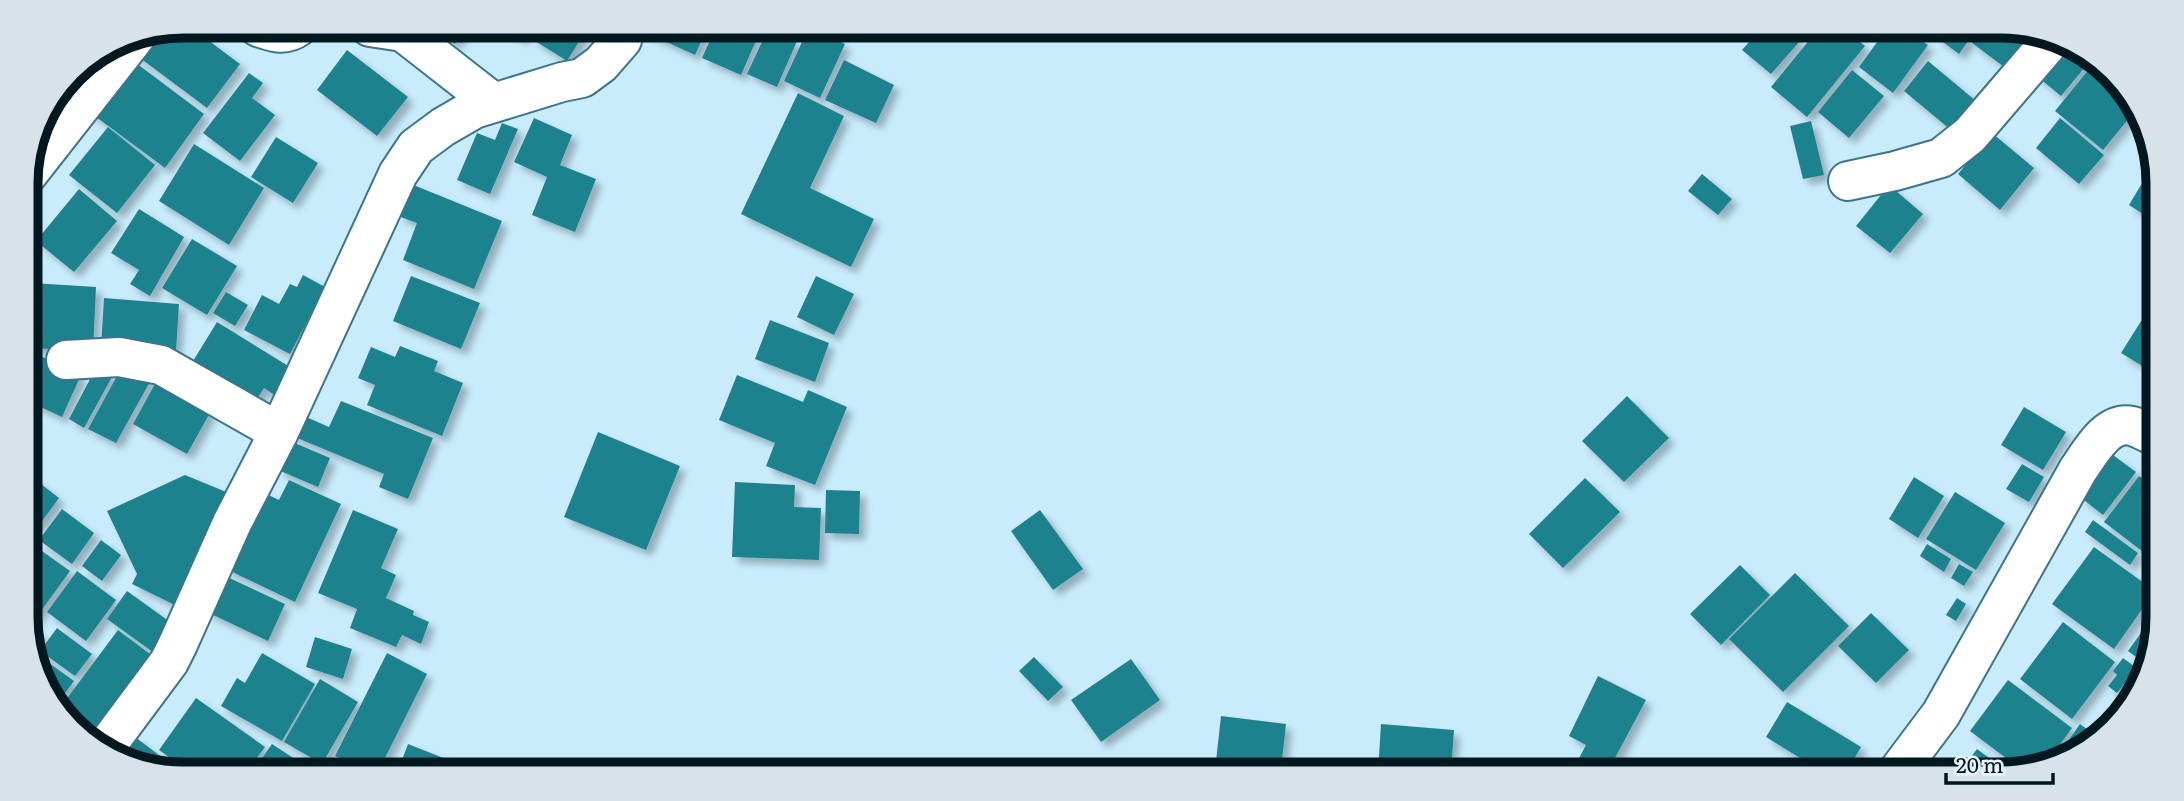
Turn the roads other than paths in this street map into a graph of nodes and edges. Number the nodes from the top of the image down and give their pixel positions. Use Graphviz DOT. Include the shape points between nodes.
graph roads {
  1 [pos="411,38"];
  2 [pos="622,38"];
  3 [pos="2046,46"];
  4 [pos="124,51"];
  5 [pos="494,103"];
  6 [pos="41,157"];
  7 [pos="1848,181"];
  8 [pos="66,360"];
  9 [pos="279,432"];
  10 [pos="2146,432"];
  11 [pos="110,742"];
  12 [pos="1905,762"];
  1 -- 5 [label="street"];
  2 -- 5 [label="street" via="582,78"];
  3 -- 7 [label="street" via="1970,135 1941,158"];
  4 -- 6 [label="street"];
  5 -- 9 [label="street" via="443,127 416,147 398,174"];
  8 -- 9 [label="street" via="120,357 161,365"];
  9 -- 11 [label="street" via="169,662"];
  10 -- 12 [label="street" via="2130,425 2111,429 2095,446 1941,714"];
}
